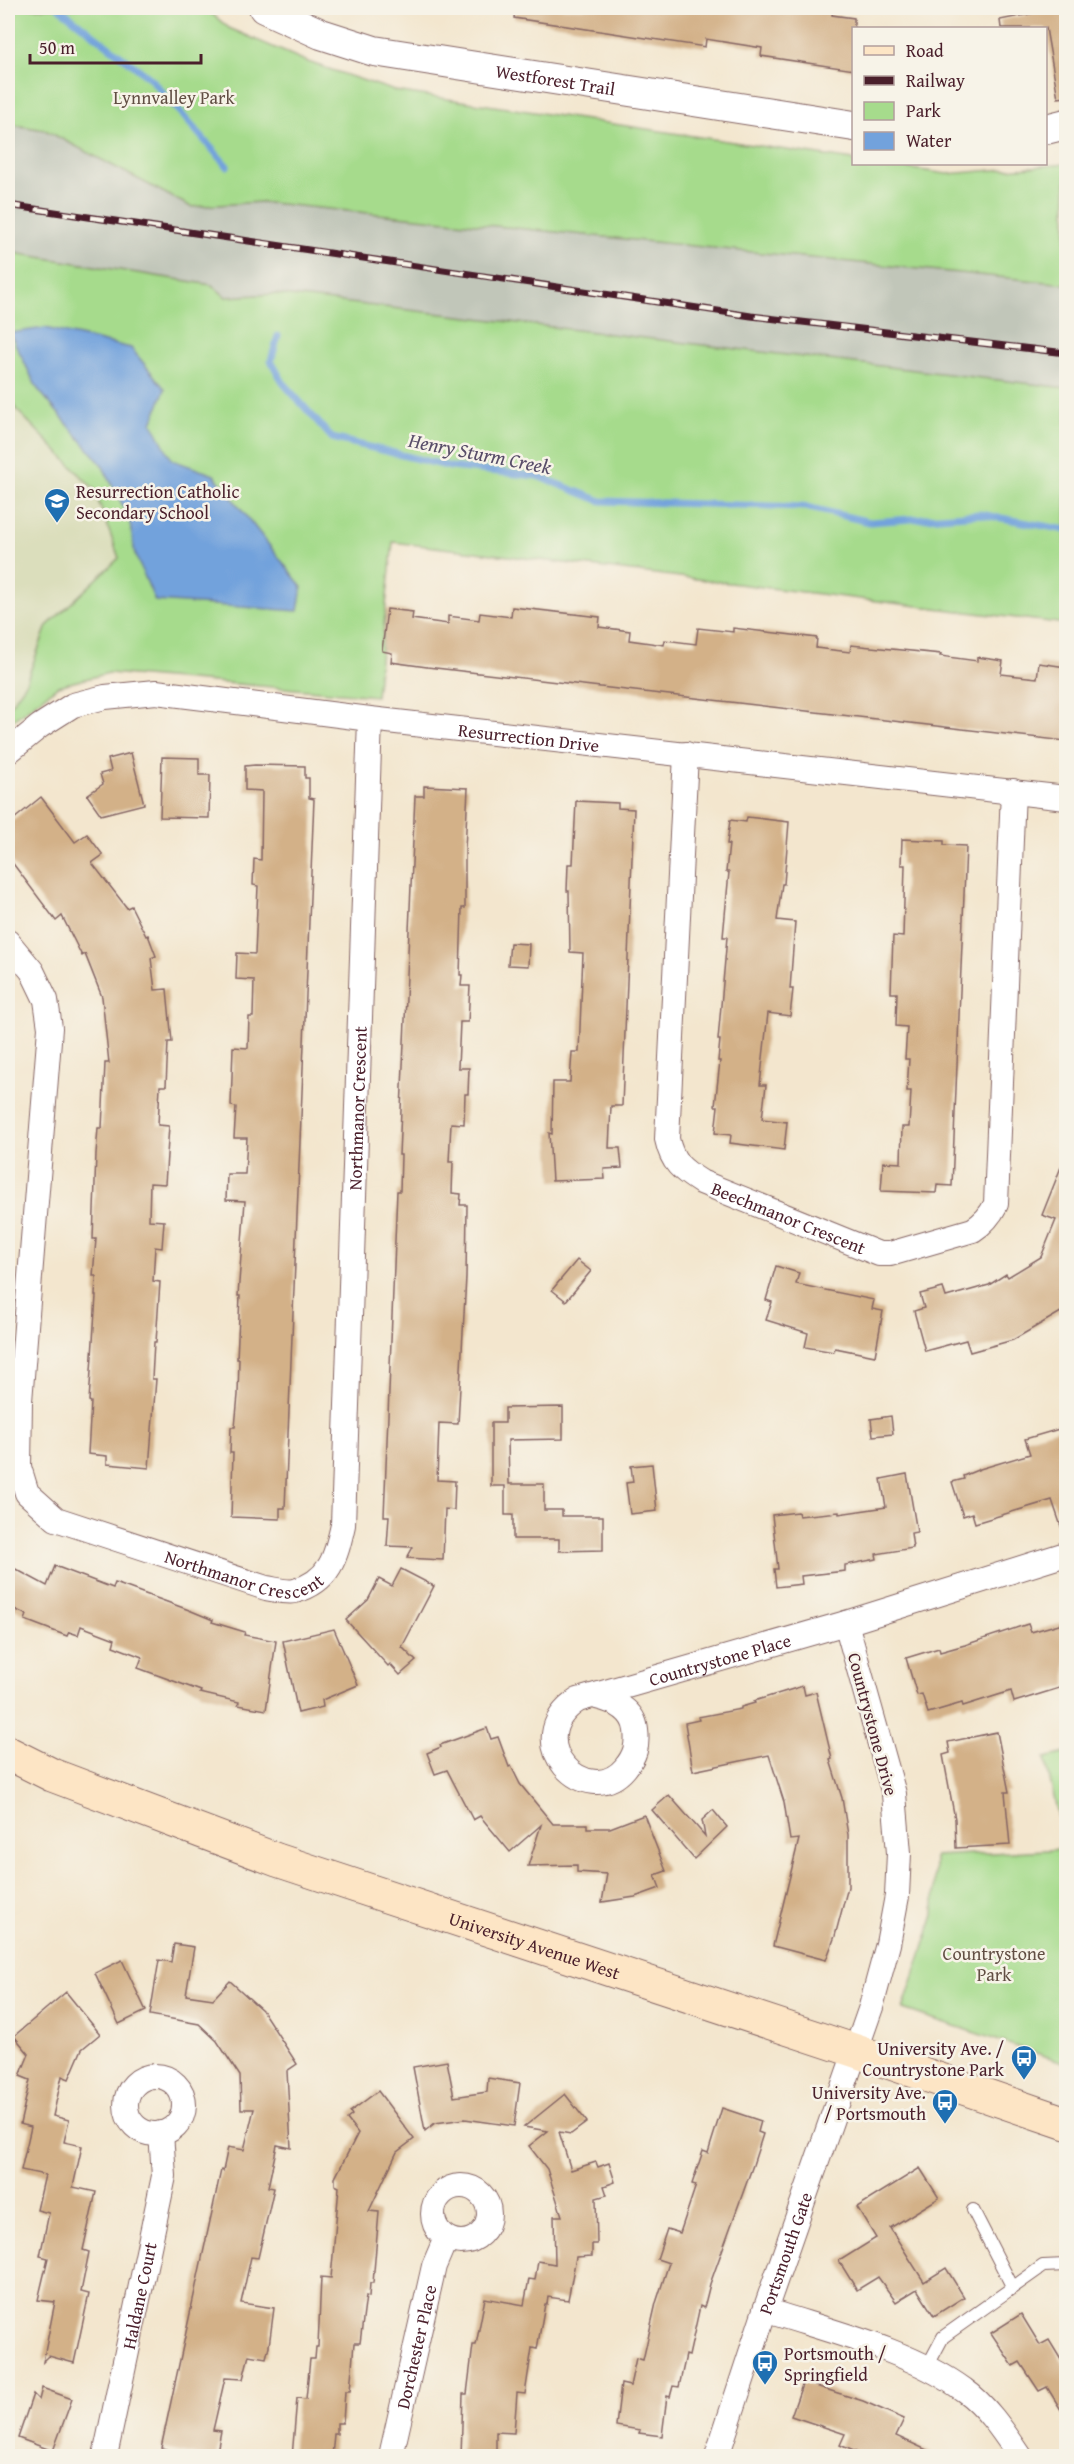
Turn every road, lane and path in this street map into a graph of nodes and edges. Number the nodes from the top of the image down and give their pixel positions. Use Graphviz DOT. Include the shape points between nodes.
graph roads {
  1 [pos="264,8"];
  2 [pos="1066,124"];
  3 [pos="852,126"];
  4 [pos="1047,129"];
  5 [pos="370,719"];
  6 [pos="8,752"];
  7 [pos="686,754"];
  8 [pos="1013,791"];
  9 [pos="1066,798"];
  10 [pos="8,942"];
  11 [pos="1066,1554"];
  12 [pos="846,1623"];
  13 [pos="597,1697"];
  14 [pos="8,1753"];
  15 [pos="856,2051"];
  16 [pos="1066,2123"];
  17 [pos="161,2133"];
  18 [pos="973,2210"];
  19 [pos="446,2238"];
  20 [pos="1066,2265"];
  21 [pos="1012,2286"];
  22 [pos="765,2310"];
  23 [pos="927,2367"];
  24 [pos="105,2457"];
  25 [pos="390,2457"];
  26 [pos="717,2457"];
  27 [pos="1020,2457"];
  1 -- 3 [label="street, Westforest Trail" via="321,34 374,51"];
  2 -- 4 [label="street"];
  5 -- 6 [label="street, Resurrection Drive" via="156,692 73,705"];
  5 -- 7 [label="street, Resurrection Drive"];
  5 -- 10 [label="street, Northmanor Crescent" via="343,1525 336,1555 323,1577 293,1592 266,1588 56,1519 27,1493 19,1467 20,1401 50,1028 46,1000 32,972"];
  7 -- 8 [label="street, Resurrection Drive"];
  7 -- 8 [label="street, Beechmanor Crescent" via="667,1139 670,1155 701,1182 879,1254 973,1230 986,1220 996,1204"];
  8 -- 9 [label="street, Resurrection Drive"];
  11 -- 12 [label="street"];
  12 -- 13 [label="street, Countrystone Place"];
  12 -- 15 [label="street, Countrystone Drive" via="894,1794 898,1853 897,1896 888,1944"];
  14 -- 15 [label="main road, University Avenue West" via="52,1775 276,1860"];
  15 -- 16 [label="main road, University Avenue West"];
  15 -- 22 [label="street, Portsmouth Gate"];
  17 -- 24 [label="street, Haldane Court" via="164,2176"];
  18 -- 21 [label="lane"];
  19 -- 25 [label="street, Dorchester Place" via="434,2266"];
  20 -- 21 [label="lane" via="1043,2266"];
  21 -- 23 [label="lane" via="943,2337"];
  22 -- 23 [label="street"];
  22 -- 26 [label="street, Portsmouth Gate"];
  23 -- 27 [label="street" via="966,2391 1000,2427"];
}
